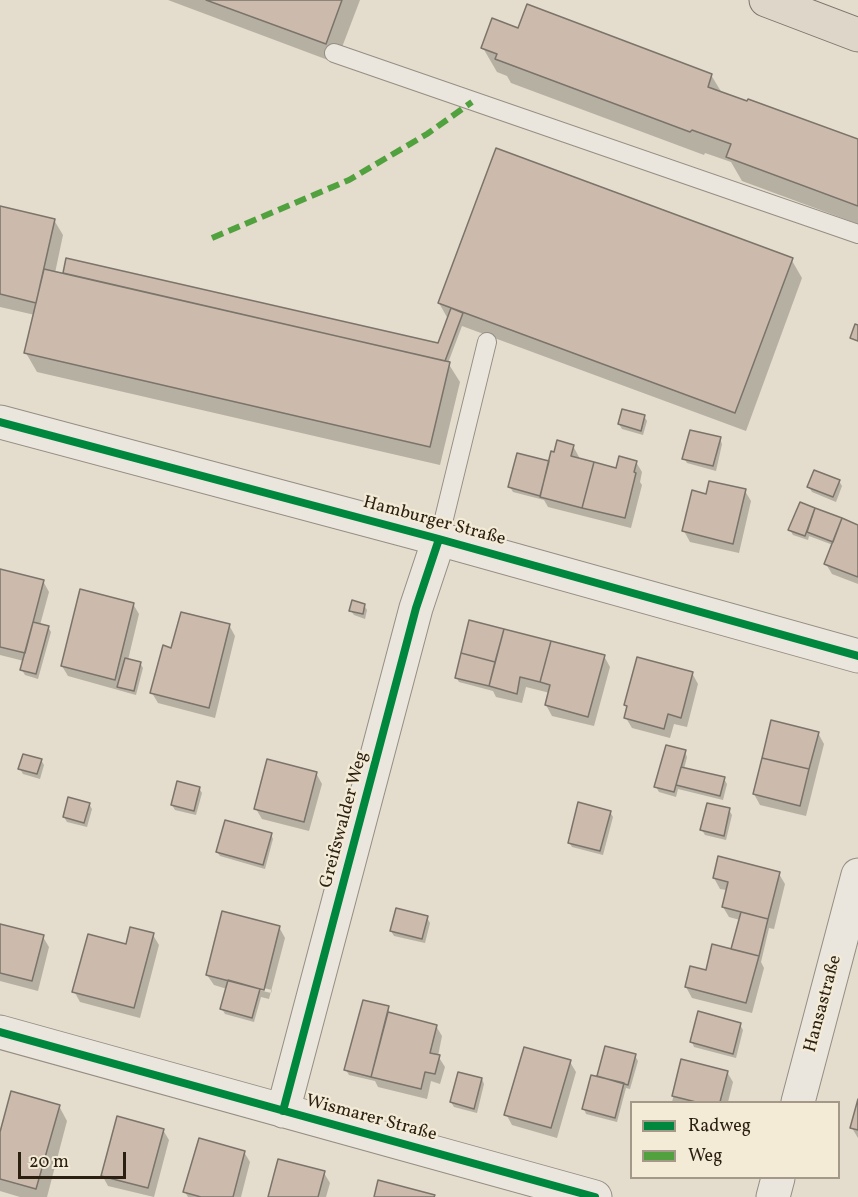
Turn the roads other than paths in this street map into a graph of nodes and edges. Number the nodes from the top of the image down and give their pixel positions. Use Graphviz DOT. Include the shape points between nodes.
graph roads {
  1 [pos="766,0"];
  2 [pos="858,35"];
  3 [pos="334,53"];
  4 [pos="858,234"];
  5 [pos="487,342"];
  6 [pos="0,422"];
  7 [pos="439,538"];
  8 [pos="858,656"];
  9 [pos="855,896"];
  10 [pos="0,1032"];
  11 [pos="798,1101"];
  12 [pos="284,1111"];
  13 [pos="778,1179"];
  14 [pos="595,1197"];
  15 [pos="773,1197"];
  1 -- 2 [label="main road"];
  3 -- 4 [label="lane"];
  5 -- 7 [label="lane"];
  6 -- 7 [label="street, Hamburger Straße"];
  7 -- 8 [label="street, Hamburger Straße"];
  7 -- 12 [label="street, Greifswalder Weg" via="416,608"];
  9 -- 11 [label="street, Hansastraße"];
  10 -- 12 [label="street, Wismarer Straße"];
  12 -- 14 [label="street, Wismarer Straße"];
  13 -- 15 [label="street"];
}
